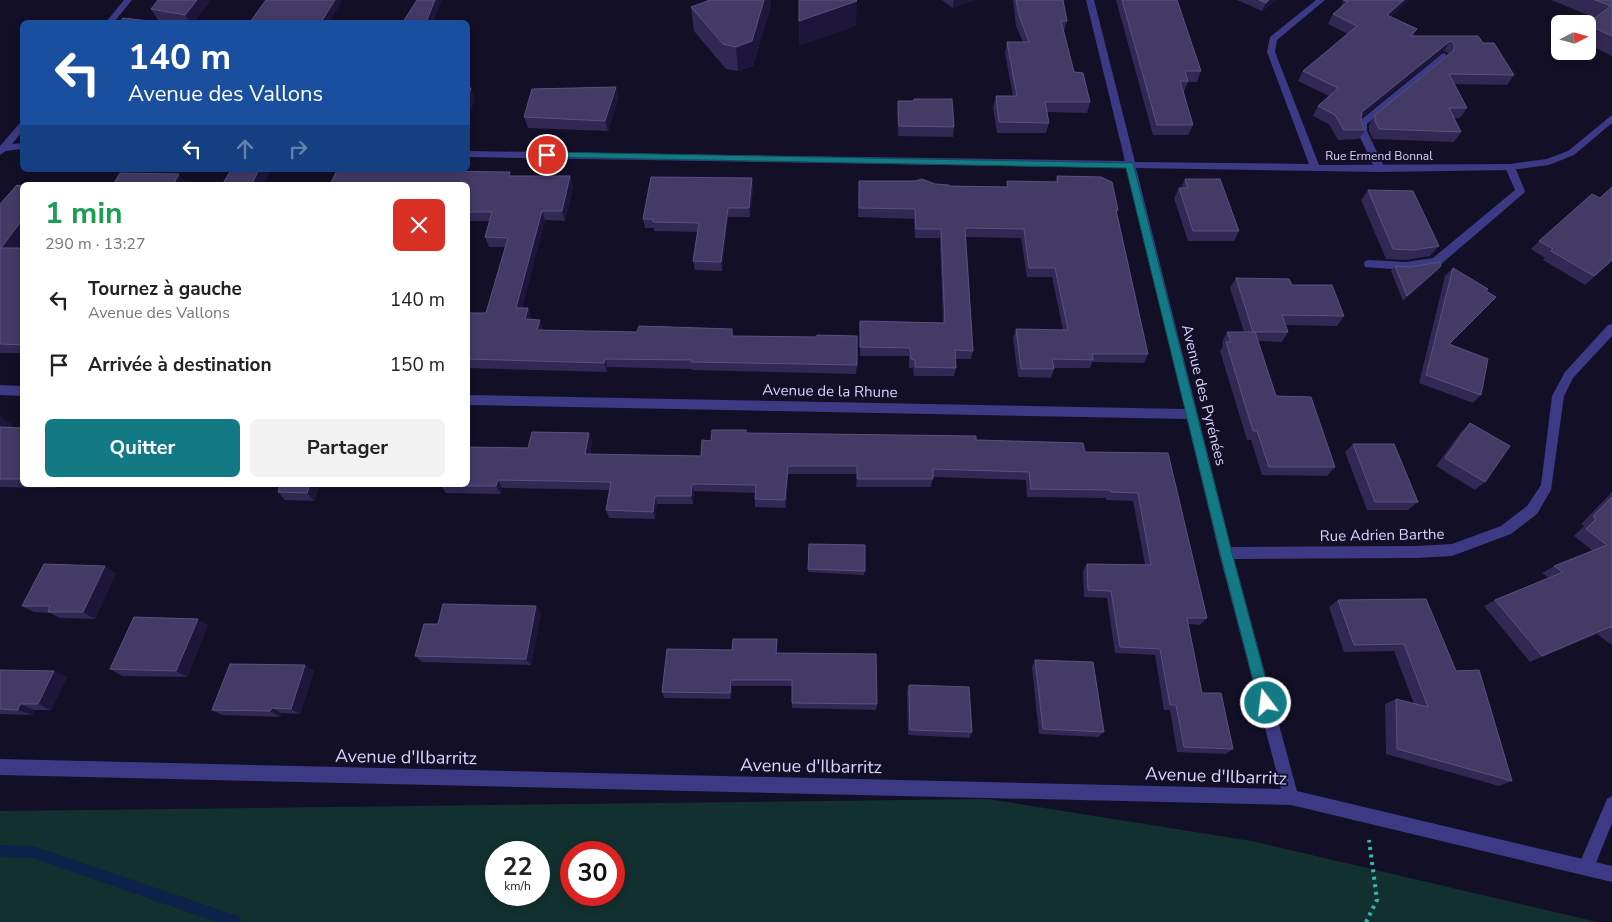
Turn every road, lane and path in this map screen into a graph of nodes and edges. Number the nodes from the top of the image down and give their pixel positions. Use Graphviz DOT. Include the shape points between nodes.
graph roads {
  1 [pos="128,0"];
  2 [pos="1090,0"];
  3 [pos="1321,0"];
  4 [pos="112,20"];
  5 [pos="1444,56"];
  6 [pos="1612,118"];
  7 [pos="20,128"];
  8 [pos="20,146"];
  9 [pos="1,150"];
  10 [pos="470,154"];
  11 [pos="1130,166"];
  12 [pos="1510,167"];
  13 [pos="1316,168"];
  14 [pos="1380,169"];
  15 [pos="1369,264"];
  16 [pos="1612,328"];
  17 [pos="0,390"];
  18 [pos="20,390"];
  19 [pos="470,400"];
  20 [pos="1192,414"];
  21 [pos="1226,553"];
  22 [pos="0,767"];
  23 [pos="1291,797"];
  24 [pos="1612,804"];
  25 [pos="1366,814"];
  26 [pos="1586,867"];
  27 [pos="1612,874"];
  28 [pos="1366,922"];
  1 -- 4 [label="street"];
  2 -- 11 [label="street, Avenue des Pyrénées"];
  3 -- 13 [label="street" via="1273,38 1271,52"];
  5 -- 14 [label="street" via="1362,123 1362,131"];
  6 -- 12 [label="street, Rue Ermend Bonnal" via="1571,153 1549,162"];
  7 -- 9 [label="street"];
  8 -- 9 [label="street"];
  10 -- 11 [label="street, Rue Ermend Bonnal"];
  11 -- 13 [label="street, Rue Ermend Bonnal"];
  11 -- 20 [label="street, Avenue des Pyrénées"];
  12 -- 14 [label="street, Rue Ermend Bonnal"];
  12 -- 15 [label="street" via="1520,191 1436,262 1406,266"];
  13 -- 14 [label="street, Rue Ermend Bonnal"];
  16 -- 21 [label="street, Rue Adrien Barthe" via="1570,374 1558,396 1547,486 1532,510 1506,530 1452,550"];
  17 -- 18 [label="street"];
  19 -- 20 [label="street, Avenue de la Rhune"];
  20 -- 21 [label="street, Avenue des Pyrénées"];
  21 -- 23 [label="street, Avenue des Pyrénées"];
  22 -- 23 [label="street, Avenue d'Ilbarritz"];
  23 -- 25 [label="street, Avenue d'Ilbarritz"];
  24 -- 26 [label="street"];
  25 -- 26 [label="street, Avenue d'Ilbarritz"];
  25 -- 28 [label="path" via="1377,900"];
  26 -- 27 [label="street, Avenue d'Ilbarritz"];
}
